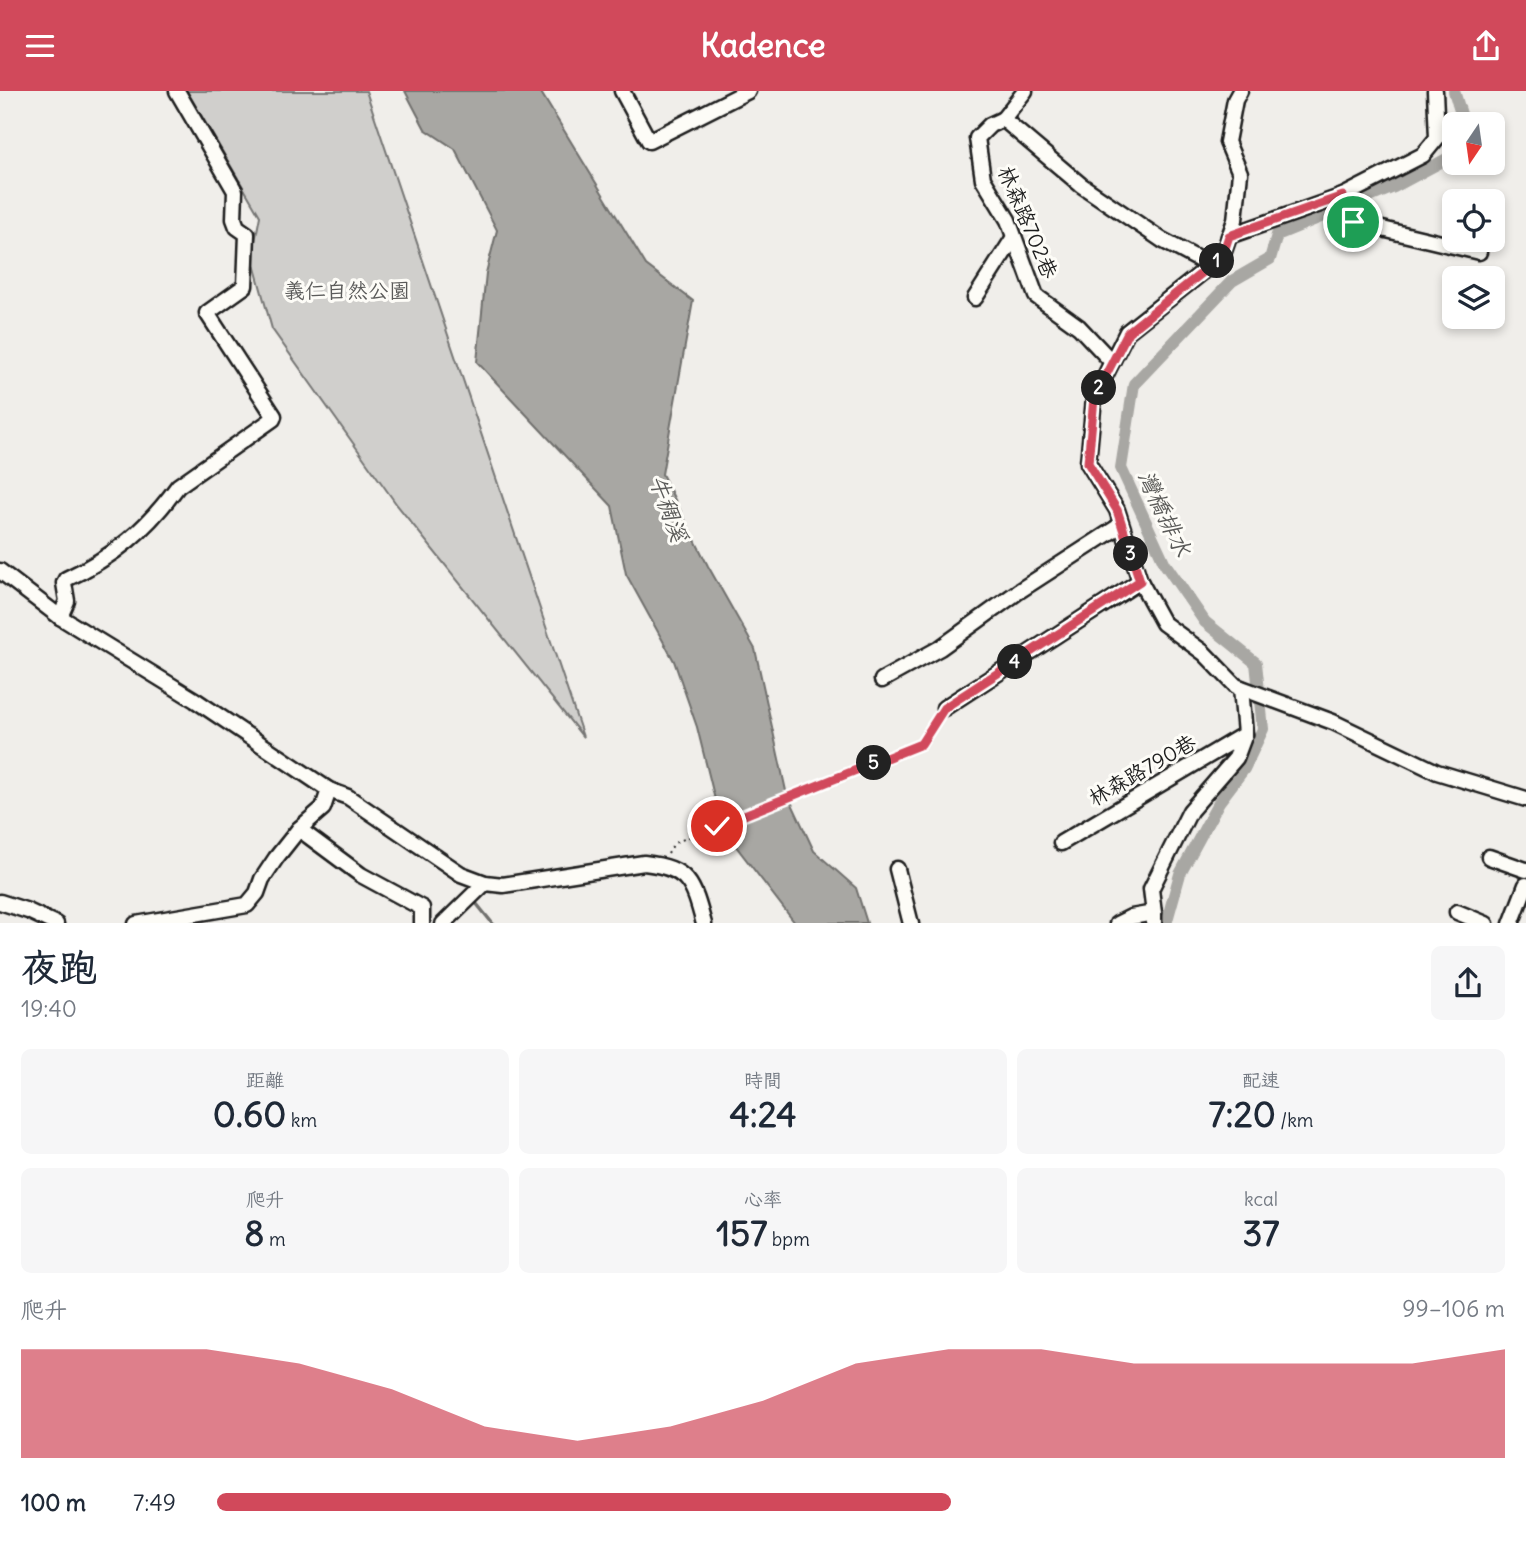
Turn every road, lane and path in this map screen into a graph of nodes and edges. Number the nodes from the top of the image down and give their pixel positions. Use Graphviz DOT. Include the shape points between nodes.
graph roads {
  1 [pos="177,91"];
  2 [pos="622,91"];
  3 [pos="748,91"];
  4 [pos="1025,91"];
  5 [pos="1240,91"];
  6 [pos="1435,91"];
  7 [pos="1003,120"];
  8 [pos="1343,196"];
  9 [pos="1229,236"];
  10 [pos="1014,237"];
  11 [pos="1442,243"];
  12 [pos="1211,266"];
  13 [pos="975,298"];
  14 [pos="1112,362"];
  15 [pos="1121,525"];
  16 [pos="0,571"];
  17 [pos="1140,581"];
  18 [pos="60,618"];
  19 [pos="882,680"];
  20 [pos="1241,688"];
  21 [pos="944,708"];
  22 [pos="1245,734"];
  23 [pos="329,790"];
  24 [pos="1526,797"];
  25 [pos="299,829"];
  26 [pos="1061,843"];
  27 [pos="1489,857"];
  28 [pos="663,865"];
  29 [pos="897,869"];
  30 [pos="1526,870"];
  31 [pos="485,883"];
  32 [pos="1526,885"];
  33 [pos="0,902"];
  34 [pos="1457,912"];
  35 [pos="1154,918"];
  36 [pos="56,923"];
  37 [pos="136,923"];
  38 [pos="422,923"];
  39 [pos="443,923"];
  40 [pos="704,923"];
  41 [pos="911,923"];
  42 [pos="1117,923"];
  43 [pos="1486,923"];
  44 [pos="1511,923"];
  1 -- 18 [label="street" via="235,191 234,219 247,234 245,286 207,313 274,416 178,486 122,547 66,579 67,601"];
  2 -- 3 [label="street" via="649,141"];
  4 -- 7 [label="street, 林森路702巷"];
  5 -- 9 [label="street" via="1227,142 1240,173"];
  6 -- 8 [label="street" via="1437,138 1423,155"];
  7 -- 10 [label="street, 林森路702巷" via="977,138 983,179"];
  7 -- 12 [label="street, 林森路702巷" via="1081,185 1162,240"];
  8 -- 9 [label="street"];
  8 -- 11 [label="street" via="1353,222"];
  9 -- 12 [label="street" via="1222,257"];
  10 -- 13 [label="street"];
  10 -- 14 [label="street, 林森路702巷" via="1036,296 1079,327"];
  12 -- 14 [label="street" via="1128,332"];
  14 -- 15 [label="street" via="1094,398 1088,463 1117,510"];
  15 -- 17 [label="street"];
  15 -- 19 [label="street" via="940,648"];
  16 -- 18 [label="street"];
  17 -- 20 [label="street" via="1163,623"];
  17 -- 21 [label="street"];
  18 -- 23 [label="street" via="195,700"];
  20 -- 22 [label="street"];
  20 -- 24 [label="street" via="1333,722 1437,772"];
  21 -- 28 [label="path" via="921,744 674,843"];
  22 -- 26 [label="street, 林森路790巷"];
  22 -- 35 [label="street" via="1236,758 1189,811 1151,889"];
  23 -- 25 [label="street" via="324,809"];
  23 -- 31 [label="street" via="348,797 461,874"];
  25 -- 37 [label="street" via="247,905"];
  25 -- 38 [label="street" via="361,874 422,908"];
  27 -- 30 [label="street"];
  28 -- 31 [label="street" via="644,863 503,885"];
  28 -- 40 [label="street" via="678,871 695,890"];
  29 -- 41 [label="street"];
  31 -- 39 [label="street"];
  32 -- 44 [label="street"];
  33 -- 36 [label="street"];
  34 -- 43 [label="street"];
  35 -- 42 [label="street" via="1131,917"];
}
